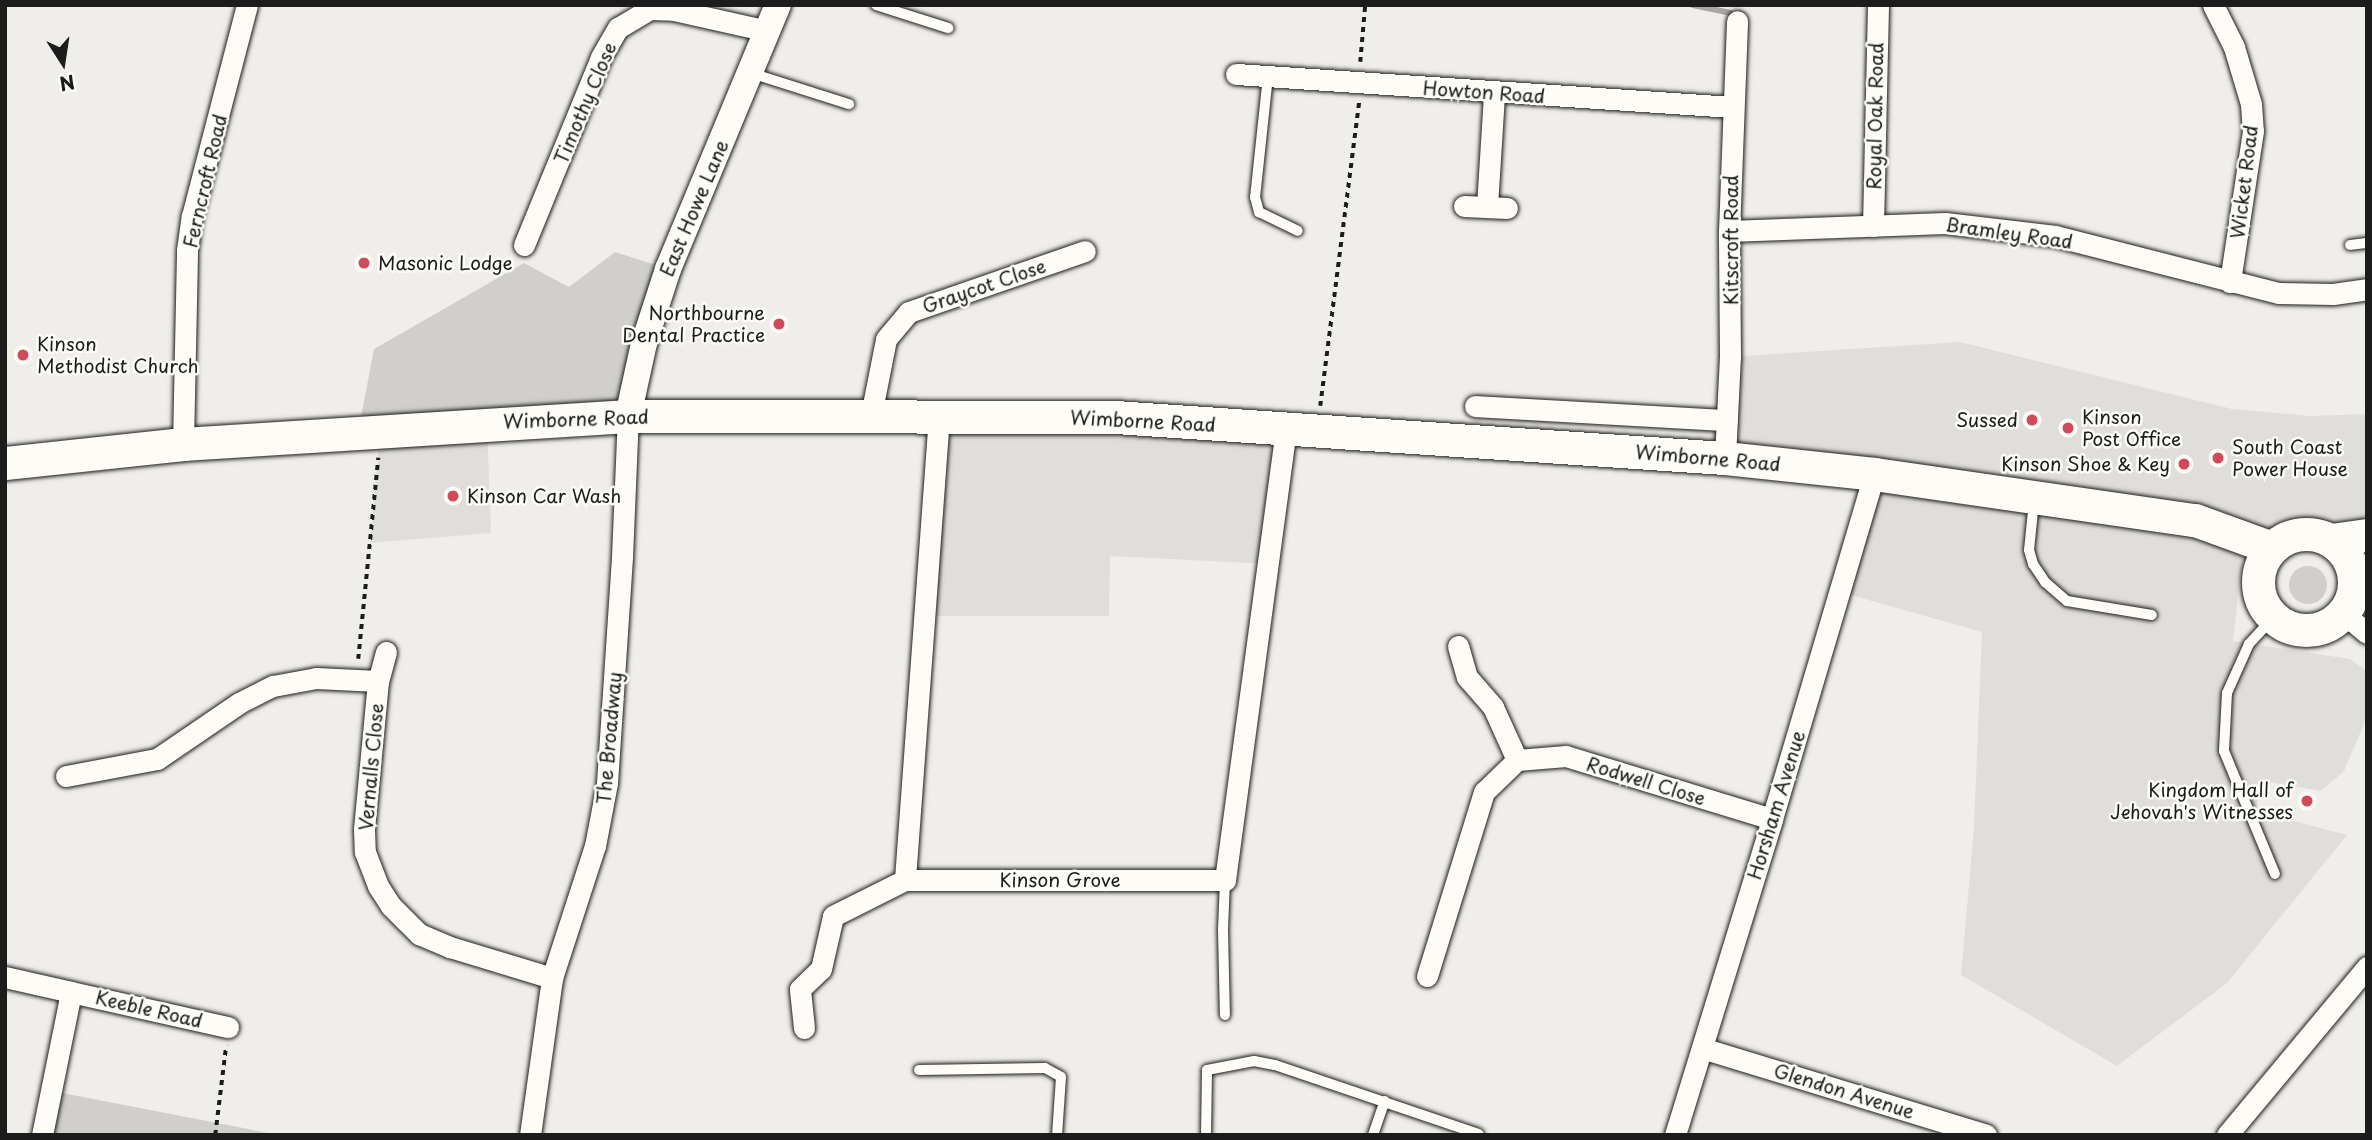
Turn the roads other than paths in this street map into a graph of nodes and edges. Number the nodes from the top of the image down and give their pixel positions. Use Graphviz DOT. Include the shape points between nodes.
graph roads {
  1 [pos="247,5"];
  2 [pos="778,5"];
  3 [pos="876,5"];
  4 [pos="1878,5"];
  5 [pos="2213,5"];
  6 [pos="1737,21"];
  7 [pos="948,27"];
  8 [pos="768,32"];
  9 [pos="751,73"];
  10 [pos="1236,74"];
  11 [pos="1268,76"];
  12 [pos="1494,94"];
  13 [pos="849,104"];
  14 [pos="1733,107"];
  15 [pos="1464,206"];
  16 [pos="1873,226"];
  17 [pos="1298,231"];
  18 [pos="1729,231"];
  19 [pos="2367,243"];
  20 [pos="524,245"];
  21 [pos="2350,246"];
  22 [pos="1086,251"];
  23 [pos="2230,282"];
  24 [pos="2367,289"];
  25 [pos="1475,406"];
  26 [pos="871,415"];
  27 [pos="628,416"];
  28 [pos="939,416"];
  29 [pos="1727,420"];
  30 [pos="1302,429"];
  31 [pos="183,444"];
  32 [pos="1725,458"];
  33 [pos="5,463"];
  34 [pos="1874,474"];
  35 [pos="2035,495"];
  36 [pos="2367,535"];
  37 [pos="2331,540"];
  38 [pos="2272,548"];
  39 [pos="2360,571"];
  40 [pos="2152,615"];
  41 [pos="2274,617"];
  42 [pos="2355,623"];
  43 [pos="1458,646"];
  44 [pos="386,652"];
  45 [pos="378,681"];
  46 [pos="1517,760"];
  47 [pos="66,776"];
  48 [pos="1772,819"];
  49 [pos="2275,874"];
  50 [pos="905,880"];
  51 [pos="1225,880"];
  52 [pos="2367,967"];
  53 [pos="1427,976"];
  54 [pos="5,977"];
  55 [pos="552,978"];
  56 [pos="71,992"];
  57 [pos="1225,1015"];
  58 [pos="228,1027"];
  59 [pos="804,1028"];
  60 [pos="1702,1048"];
  61 [pos="919,1070"];
  62 [pos="1385,1101"];
  63 [pos="1479,1134"];
  64 [pos="41,1135"];
  65 [pos="530,1135"];
  66 [pos="1057,1135"];
  67 [pos="1206,1135"];
  68 [pos="1373,1135"];
  69 [pos="1675,1135"];
  70 [pos="1986,1135"];
  71 [pos="2227,1135"];
  1 -- 31 [label="street, Ferncroft Road" via="187,250"];
  2 -- 8 [label="street, East Howe Lane"];
  3 -- 7 [label="lane"];
  4 -- 16 [label="street, Royal Oak Road"];
  5 -- 23 [label="street, Wicket Road" via="2234,47 2251,104 2253,131"];
  6 -- 14 [label="street, Kitscroft Road"];
  8 -- 9 [label="street, East Howe Lane"];
  8 -- 20 [label="street, Timothy Close" via="674,10 650,9 618,28 601,57"];
  9 -- 13 [label="lane"];
  9 -- 27 [label="street, East Howe Lane" via="668,269 644,342"];
  10 -- 11 [label="street, Howton Road"];
  11 -- 12 [label="street, Howton Road"];
  11 -- 17 [label="lane" via="1255,197 1259,212"];
  12 -- 14 [label="street, Howton Road"];
  12 -- 15 [label="street" via="1497,207"];
  14 -- 18 [label="street, Kitscroft Road"];
  16 -- 18 [label="street, Bramley Road"];
  16 -- 23 [label="street, Bramley Road" via="1945,223 2055,236"];
  18 -- 29 [label="street, Kitscroft Road"];
  19 -- 21 [label="lane"];
  22 -- 26 [label="street, Graycot Close" via="909,312 886,339"];
  23 -- 24 [label="street, Bramley Road" via="2279,293"];
  25 -- 29 [label="street, Wimborne Road"];
  26 -- 27 [label="main road, Wimborne Road"];
  26 -- 28 [label="main road, Wimborne Road"];
  27 -- 31 [label="main road, Wimborne Road"];
  27 -- 55 [label="street, The Broadway" via="607,783 595,846"];
  28 -- 30 [label="main road, Wimborne Road" via="1115,417"];
  28 -- 50 [label="street"];
  29 -- 32 [label="street, Kitscroft Road"];
  30 -- 32 [label="main road, Wimborne Road"];
  30 -- 51 [label="street"];
  31 -- 33 [label="main road, Wimborne Road"];
  32 -- 34 [label="main road, Wimborne Road"];
  34 -- 35 [label="main road, Wimborne Road"];
  34 -- 48 [label="street, Horsham Avenue"];
  35 -- 38 [label="main road, Wimborne Road" via="2195,520"];
  35 -- 40 [label="lane" via="2029,550 2045,582 2067,601"];
  36 -- 37 [label="main road"];
  37 -- 38 [label="main road" via="2294,535"];
  37 -- 39 [label="main road"];
  38 -- 41 [label="main road" via="2263,561 2259,584 2265,606"];
  39 -- 42 [label="main road" via="2350,602"];
  41 -- 42 [label="main road" via="2285,625 2309,629"];
  41 -- 49 [label="lane" via="2249,644 2227,693 2224,751"];
  43 -- 46 [label="street" via="1466,677 1493,707"];
  44 -- 45 [label="street, Vernalls Close"];
  45 -- 47 [label="street" via="316,678 272,686 157,759"];
  45 -- 55 [label="street, Vernalls Close" via="364,828 365,852 378,886 419,934"];
  46 -- 48 [label="street, Rodwell Close" via="1566,756"];
  46 -- 53 [label="street" via="1484,792"];
  48 -- 60 [label="street, Horsham Avenue"];
  50 -- 51 [label="street, Kinson Grove"];
  50 -- 59 [label="street" via="833,916 821,969 800,989"];
  51 -- 57 [label="lane"];
  52 -- 71 [label="street"];
  54 -- 56 [label="street, Keeble Road"];
  55 -- 65 [label="street, The Broadway"];
  56 -- 58 [label="street, Keeble Road"];
  56 -- 64 [label="street, Keeble Road"];
  60 -- 69 [label="street, Horsham Avenue"];
  60 -- 70 [label="street, Glendon Avenue"];
  61 -- 66 [label="lane" via="1045,1068 1061,1077"];
  62 -- 63 [label="lane"];
  62 -- 67 [label="lane" via="1275,1065 1254,1062 1207,1070"];
  62 -- 68 [label="lane"];
}
